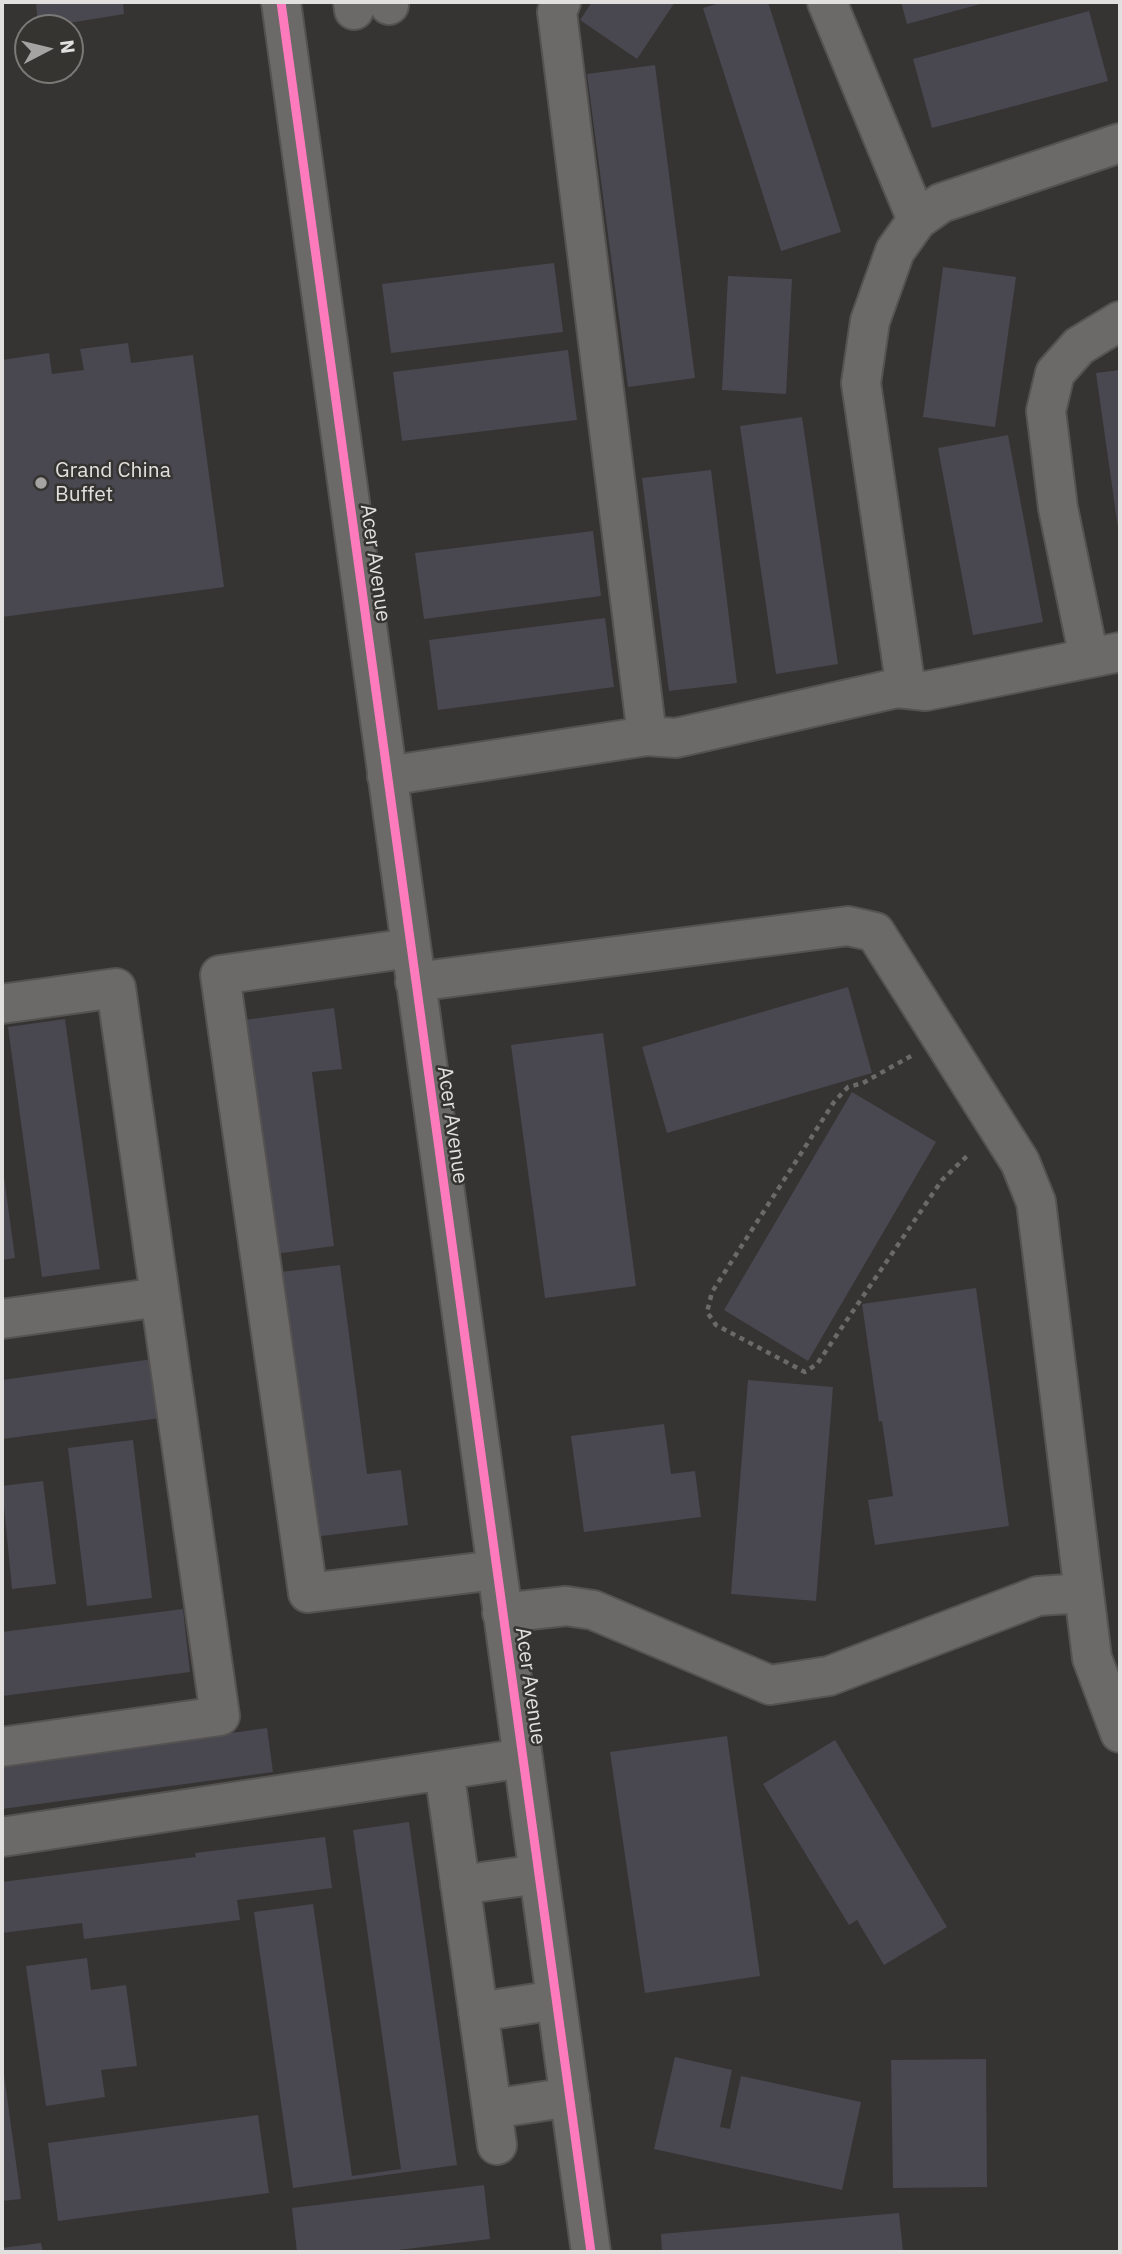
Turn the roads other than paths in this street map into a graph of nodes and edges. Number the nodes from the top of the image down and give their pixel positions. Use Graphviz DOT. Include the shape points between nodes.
graph roads {
  1 [pos="281,2"];
  2 [pos="561,2"];
  3 [pos="827,2"];
  4 [pos="1120,143"];
  5 [pos="918,220"];
  6 [pos="1120,321"];
  7 [pos="1105,655"];
  8 [pos="906,689"];
  9 [pos="647,736"];
  10 [pos="387,776"];
  11 [pos="412,965"];
  12 [pos="2,1004"];
  13 [pos="160,1297"];
  14 [pos="2,1319"];
  15 [pos="496,1570"];
  16 [pos="1084,1593"];
  17 [pos="502,1613"];
  18 [pos="1120,1733"];
  19 [pos="2,1747"];
  20 [pos="523,1758"];
  21 [pos="444,1770"];
  22 [pos="2,1837"];
  23 [pos="539,1874"];
  24 [pos="460,1885"];
  25 [pos="556,2000"];
  26 [pos="478,2012"];
  27 [pos="570,2097"];
  28 [pos="591,2252"];
  1 -- 10 [label="street, Acer Avenue"];
  2 -- 9 [label="street" via="557,12"];
  3 -- 5 [label="street"];
  4 -- 5 [label="street" via="941,203"];
  5 -- 8 [label="street" via="895,251 870,321 861,383"];
  6 -- 7 [label="street" via="1079,346 1055,373 1046,411 1058,508"];
  7 -- 8 [label="street" via="926,691"];
  8 -- 9 [label="street" via="676,738"];
  9 -- 10 [label="street"];
  10 -- 11 [label="street, Acer Avenue"];
  11 -- 15 [label="street, Acer Avenue"];
  11 -- 15 [label="street" via="220,975 308,1593"];
  11 -- 16 [label="street" via="848,926 875,932 1020,1162 1035,1202"];
  12 -- 13 [label="street" via="116,988"];
  13 -- 14 [label="street"];
  13 -- 19 [label="street" via="220,1716"];
  15 -- 17 [label="street, Acer Avenue"];
  16 -- 17 [label="street" via="1038,1596 829,1676 770,1685 593,1611 566,1606"];
  16 -- 18 [label="street" via="1092,1658"];
  17 -- 20 [label="street, Acer Avenue"];
  20 -- 21 [label="street"];
  20 -- 23 [label="street, Acer Avenue"];
  21 -- 22 [label="street"];
  21 -- 24 [label="street"];
  23 -- 24 [label="street"];
  23 -- 25 [label="street, Acer Avenue"];
  24 -- 26 [label="street"];
  25 -- 26 [label="street"];
  25 -- 27 [label="street, Acer Avenue"];
  26 -- 27 [label="street" via="494,2127"];
  27 -- 28 [label="street, Acer Avenue"];
}
